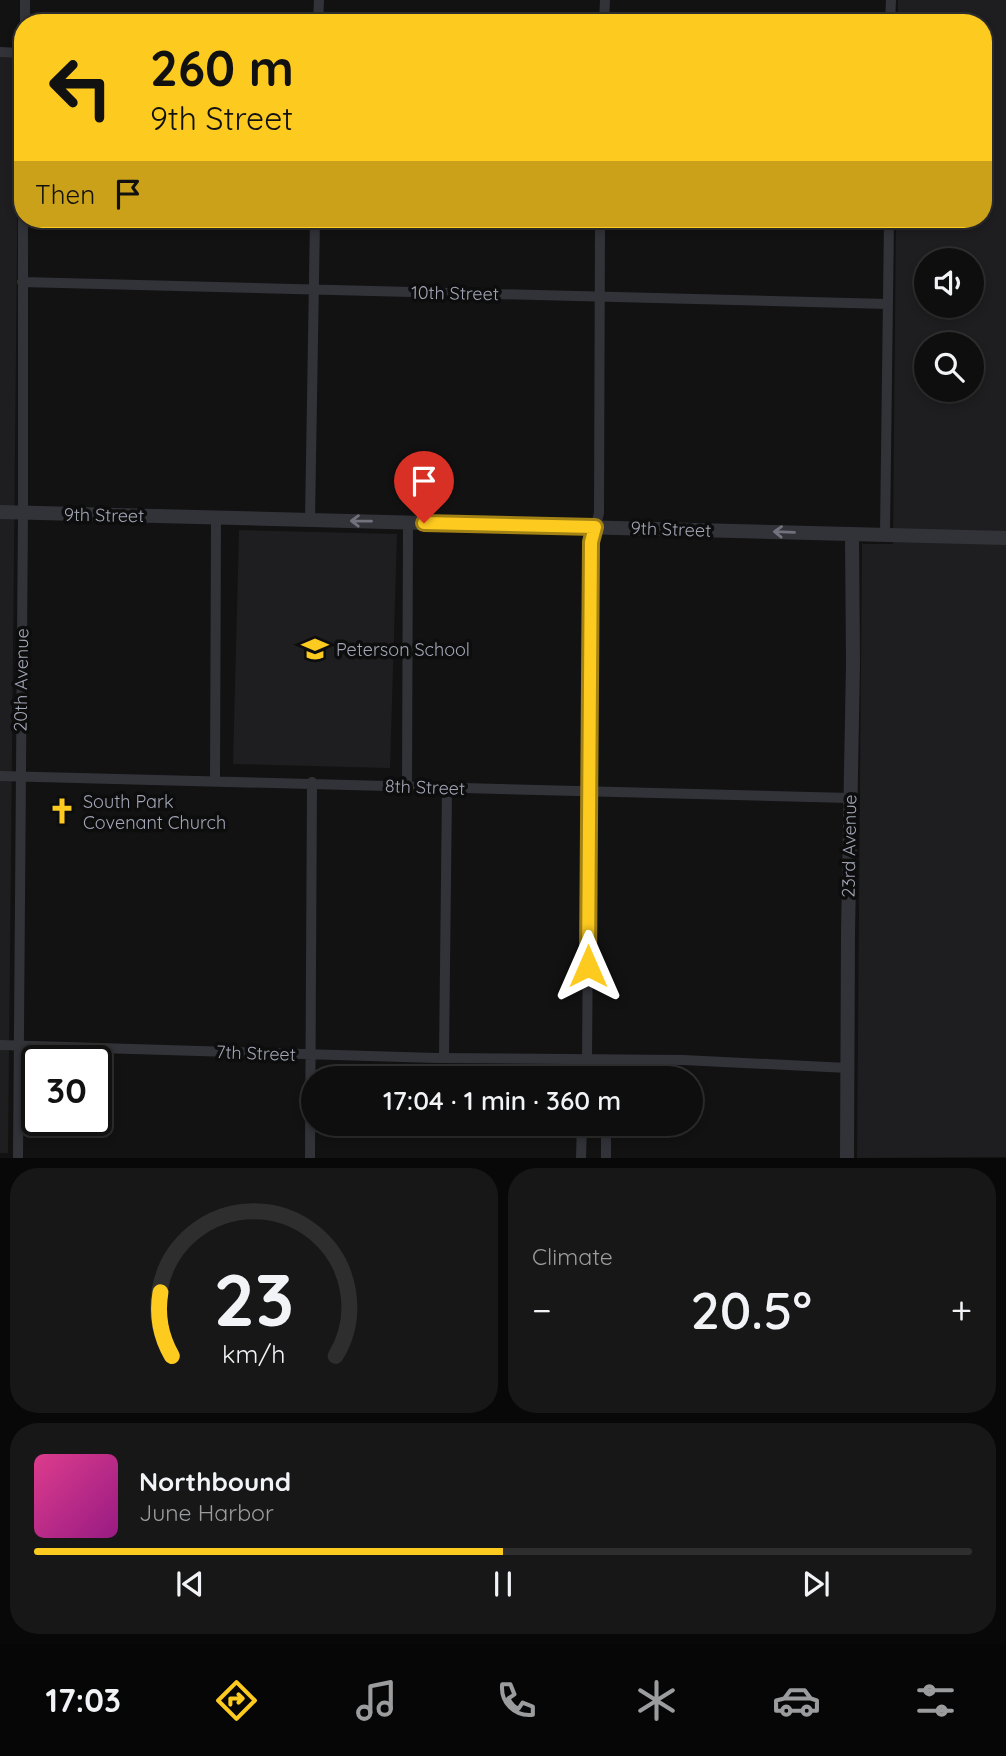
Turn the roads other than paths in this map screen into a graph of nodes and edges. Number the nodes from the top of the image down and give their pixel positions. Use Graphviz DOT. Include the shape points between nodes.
graph roads {
  1 [pos="23,228"];
  2 [pos="315,228"];
  3 [pos="600,228"];
  4 [pos="888,228"];
  5 [pos="22,282"];
  6 [pos="313,289"];
  7 [pos="599,296"];
  8 [pos="888,304"];
  9 [pos="0,512"];
  10 [pos="23,513"];
  11 [pos="216,517"];
  12 [pos="310,520"];
  13 [pos="408,522"];
  14 [pos="595,527"];
  15 [pos="852,534"];
  16 [pos="885,534"];
  17 [pos="1006,538"];
  18 [pos="0,776"];
  19 [pos="20,776"];
  20 [pos="215,781"];
  21 [pos="312,782"];
  22 [pos="407,787"];
  23 [pos="447,788"];
  24 [pos="588,790"];
  25 [pos="850,798"];
  26 [pos="0,1045"];
  27 [pos="18,1046"];
  28 [pos="310,1054"];
  29 [pos="444,1058"];
  30 [pos="585,1060"];
  31 [pos="607,1060"];
  32 [pos="584,1066"];
  33 [pos="607,1066"];
  34 [pos="848,1068"];
  35 [pos="582,1136"];
  36 [pos="606,1136"];
  37 [pos="18,1157"];
  38 [pos="310,1157"];
  39 [pos="581,1157"];
  40 [pos="606,1157"];
  41 [pos="847,1157"];
  1 -- 5 [label="street, 20th Avenue"];
  2 -- 6 [label="street"];
  3 -- 7 [label="street"];
  4 -- 8 [label="street"];
  5 -- 6 [label="street, 10th Street"];
  5 -- 10 [label="street, 20th Avenue"];
  6 -- 7 [label="street, 10th Street"];
  6 -- 12 [label="street"];
  7 -- 8 [label="street, 10th Street"];
  7 -- 14 [label="street" via="599,513"];
  8 -- 16 [label="street"];
  9 -- 10 [label="street, 9th Street"];
  10 -- 11 [label="street, 9th Street"];
  10 -- 19 [label="street, 20th Avenue"];
  11 -- 12 [label="street, 9th Street"];
  11 -- 20 [label="street"];
  13 -- 12 [label="street, 9th Street, one-way"];
  13 -- 14 [label="street, 9th Street"];
  13 -- 22 [label="street"];
  15 -- 14 [label="street, 9th Street, one-way"];
  14 -- 24 [label="street" via="591,542"];
  15 -- 16 [label="street, 9th Street"];
  15 -- 25 [label="street, 23rd Avenue"];
  16 -- 17 [label="street, 9th Street"];
  18 -- 19 [label="street, 8th Street"];
  19 -- 20 [label="street, 8th Street"];
  19 -- 27 [label="street, 20th Avenue"];
  20 -- 21 [label="street, 8th Street"];
  21 -- 22 [label="street, 8th Street"];
  21 -- 28 [label="street"];
  22 -- 23 [label="street, 8th Street"];
  23 -- 24 [label="street, 8th Street"];
  23 -- 29 [label="street"];
  24 -- 25 [label="street, 8th Street"];
  24 -- 30 [label="street"];
  25 -- 34 [label="street, 23rd Avenue"];
  26 -- 27 [label="street, 7th Street"];
  27 -- 28 [label="street, 7th Street"];
  27 -- 37 [label="street, 20th Avenue"];
  28 -- 29 [label="street, 7th Street"];
  28 -- 38 [label="street"];
  29 -- 30 [label="street, 7th Street"];
  30 -- 31 [label="street, 7th Street"];
  30 -- 32 [label="street"];
  31 -- 33 [label="street"];
  31 -- 34 [label="street, 7th Street"];
  34 -- 41 [label="street, 23rd Avenue"];
  35 -- 39 [label="street"];
  36 -- 40 [label="street"];
}
